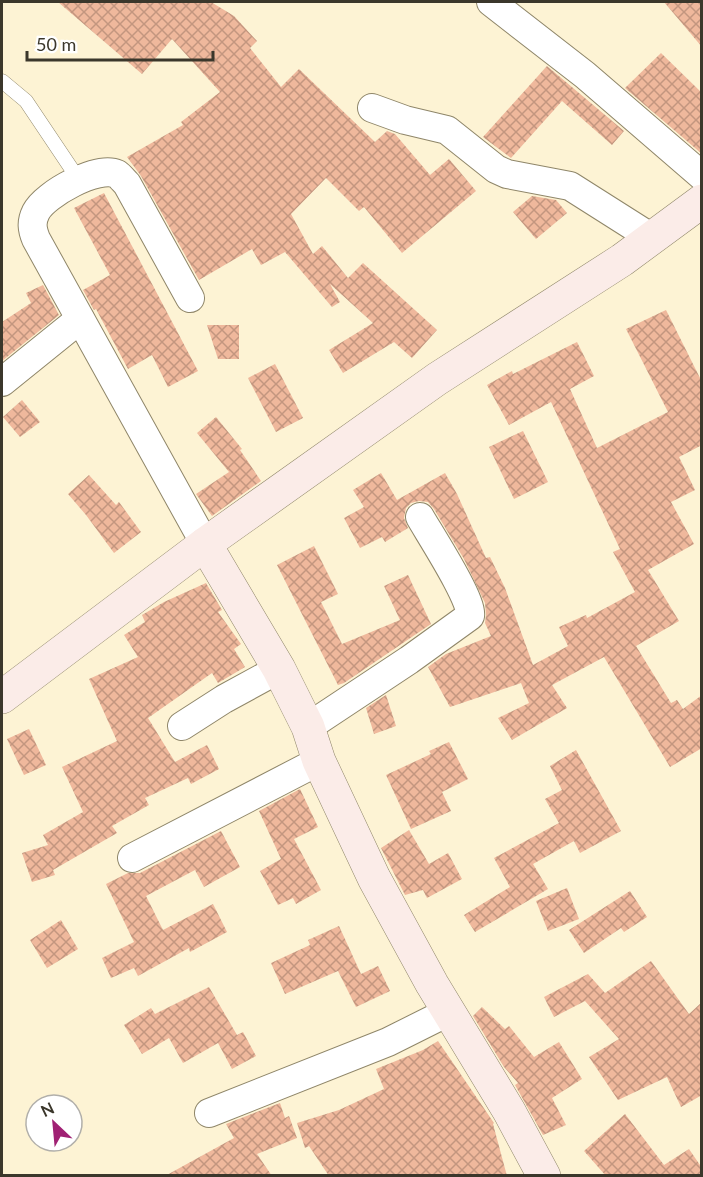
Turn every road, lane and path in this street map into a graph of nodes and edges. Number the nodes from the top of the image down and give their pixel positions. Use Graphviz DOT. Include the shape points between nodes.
graph roads {
  1 [pos="491,2"];
  2 [pos="2,81"];
  3 [pos="372,108"];
  4 [pos="79,180"];
  5 [pos="700,201"];
  6 [pos="652,238"];
  7 [pos="190,298"];
  8 [pos="80,319"];
  9 [pos="2,382"];
  10 [pos="420,517"];
  11 [pos="205,544"];
  12 [pos="279,669"];
  13 [pos="2,697"];
  14 [pos="182,726"];
  15 [pos="308,727"];
  16 [pos="319,761"];
  17 [pos="132,858"];
  18 [pos="450,1011"];
  19 [pos="209,1113"];
  20 [pos="544,1176"];
  1 -- 5 [label="street" via="585,75"];
  2 -- 4 [label="lane" via="26,101"];
  3 -- 6 [label="street" via="447,130 507,174 570,186"];
  4 -- 7 [label="street" via="102,173 117,174 127,184"];
  4 -- 8 [label="street" via="47,199 31,228"];
  5 -- 6 [label="street"];
  6 -- 11 [label="street" via="436,379"];
  8 -- 9 [label="street"];
  8 -- 11 [label="street"];
  10 -- 15 [label="street" via="462,592 470,616"];
  11 -- 12 [label="street"];
  11 -- 13 [label="street"];
  12 -- 14 [label="street"];
  12 -- 15 [label="street"];
  15 -- 16 [label="street"];
  16 -- 17 [label="street"];
  16 -- 18 [label="street" via="374,878"];
  18 -- 19 [label="street" via="388,1042"];
  18 -- 20 [label="street"];
}
